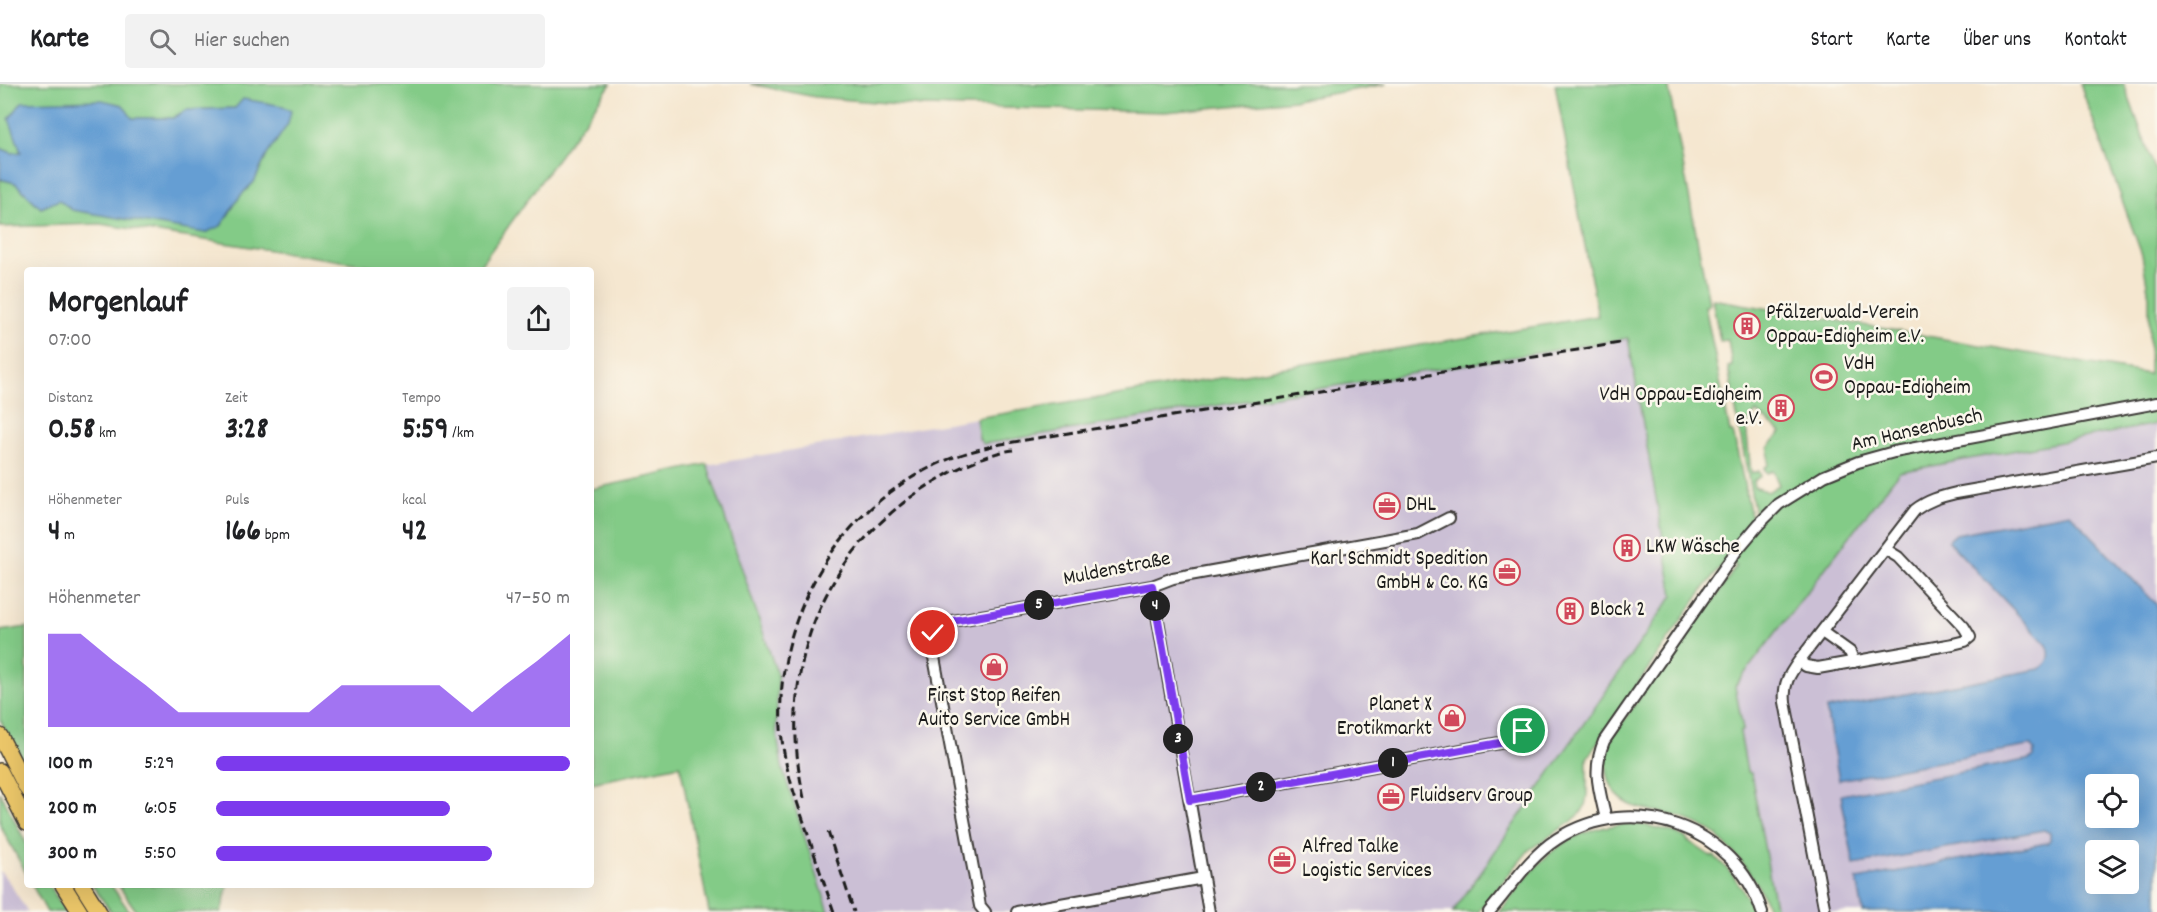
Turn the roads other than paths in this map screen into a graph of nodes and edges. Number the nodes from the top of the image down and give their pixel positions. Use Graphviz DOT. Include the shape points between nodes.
graph roads {
  1 [pos="2157,403"];
  2 [pos="2157,458"];
  3 [pos="1449,518"];
  4 [pos="1885,549"];
  5 [pos="1152,586"];
  6 [pos="1822,632"];
  7 [pos="1799,661"];
  8 [pos="1854,662"];
  9 [pos="1523,731"];
  10 [pos="0,736"];
  11 [pos="0,771"];
  12 [pos="24,783"];
  13 [pos="1190,800"];
  14 [pos="24,817"];
  15 [pos="1606,819"];
  16 [pos="1203,878"];
  17 [pos="65,888"];
  18 [pos="84,888"];
  19 [pos="80,912"];
  20 [pos="99,912"];
  21 [pos="985,912"];
  22 [pos="1017,912"];
  23 [pos="1209,912"];
  24 [pos="1489,912"];
  25 [pos="1762,912"];
  26 [pos="1825,912"];
  1 -- 15 [label="street, Am Hansenbusch" via="1894,452 1824,476 1779,504 1737,550 1604,741 1597,775"];
  2 -- 4 [label="street" via="1938,497 1915,510"];
  3 -- 5 [label="street, Muldenstraße" via="1418,534 1173,578"];
  4 -- 6 [label="street"];
  4 -- 8 [label="street" via="1898,557 1970,637 1953,644"];
  5 -- 13 [label="street"];
  5 -- 21 [label="street, Muldenstraße" via="947,622 937,626 933,633 931,641 980,906"];
  6 -- 7 [label="street"];
  6 -- 8 [label="street" via="1850,652"];
  7 -- 8 [label="street" via="1818,668"];
  7 -- 26 [label="street" via="1783,689"];
  9 -- 13 [label="street" via="1505,742"];
  10 -- 12 [label="highway"];
  11 -- 14 [label="highway"];
  13 -- 16 [label="street"];
  15 -- 24 [label="street" via="1577,828 1547,845"];
  15 -- 25 [label="street" via="1658,819 1700,835 1745,876"];
  16 -- 22 [label="street"];
  16 -- 23 [label="street"];
  17 -- 19 [label="highway"];
  18 -- 20 [label="highway"];
}
